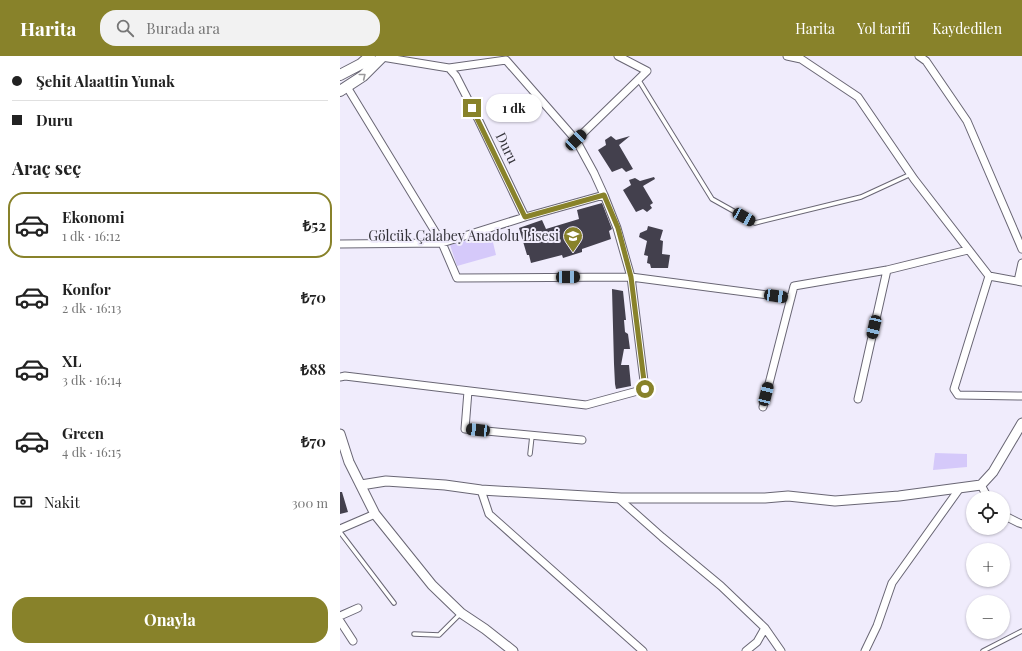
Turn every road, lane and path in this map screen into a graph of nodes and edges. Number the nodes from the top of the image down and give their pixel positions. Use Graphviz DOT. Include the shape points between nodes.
graph roads {
  1 [pos="370,56"];
  2 [pos="618,56"];
  3 [pos="787,56"];
  4 [pos="919,56"];
  5 [pos="382,57"];
  6 [pos="507,58"];
  7 [pos="449,68"];
  8 [pos="340,75"];
  9 [pos="638,80"];
  10 [pos="344,89"];
  11 [pos="576,140"];
  12 [pos="911,174"];
  13 [pos="604,195"];
  14 [pos="525,217"];
  15 [pos="341,242"];
  16 [pos="442,243"];
  17 [pos="1022,249"];
  18 [pos="968,250"];
  19 [pos="1022,263"];
  20 [pos="887,270"];
  21 [pos="989,276"];
  22 [pos="631,277"];
  23 [pos="1020,282"];
  24 [pos="791,298"];
  25 [pos="340,377"];
  26 [pos="468,391"];
  27 [pos="1022,396"];
  28 [pos="858,399"];
  29 [pos="763,407"];
  30 [pos="1022,423"];
  31 [pos="340,434"];
  32 [pos="532,436"];
  33 [pos="582,440"];
  34 [pos="343,452"];
  35 [pos="530,454"];
  36 [pos="361,485"];
  37 [pos="981,485"];
  38 [pos="960,488"];
  39 [pos="481,490"];
  40 [pos="984,491"];
  41 [pos="618,498"];
  42 [pos="375,514"];
  43 [pos="1010,519"];
  44 [pos="1022,524"];
  45 [pos="340,529"];
  46 [pos="340,532"];
  47 [pos="394,603"];
  48 [pos="358,608"];
  49 [pos="461,613"];
  50 [pos="340,616"];
  51 [pos="340,621"];
  52 [pos="765,628"];
  53 [pos="1022,631"];
  54 [pos="414,634"];
  55 [pos="353,641"];
  56 [pos="513,651"];
  57 [pos="643,651"];
  58 [pos="746,651"];
  59 [pos="781,651"];
  60 [pos="865,651"];
  61 [pos="983,651"];
  1 -- 8 [label="main road"];
  2 -- 9 [label="street" via="647,71"];
  3 -- 12 [label="street" via="801,58 858,97"];
  4 -- 17 [label="street" via="926,61 967,121"];
  5 -- 7 [label="street"];
  10 -- 5 [label="main road, one-way" via="363,76"];
  6 -- 7 [label="street"];
  6 -- 11 [label="street"];
  7 -- 14 [label="street, Duru" via="456,76 479,121"];
  9 -- 11 [label="street"];
  9 -- 12 [label="lane" via="712,199 755,223 861,197"];
  10 -- 16 [label="street"];
  11 -- 13 [label="street"];
  12 -- 18 [label="street"];
  13 -- 14 [label="street"];
  13 -- 22 [label="street" via="618,228"];
  14 -- 16 [label="street"];
  15 -- 16 [label="street"];
  16 -- 22 [label="street" via="457,278"];
  18 -- 20 [label="street"];
  18 -- 21 [label="street"];
  19 -- 23 [label="street"];
  20 -- 24 [label="street" via="794,286"];
  20 -- 28 [label="street"];
  21 -- 23 [label="street"];
  21 -- 27 [label="street" via="954,389 958,395"];
  22 -- 24 [label="street"];
  22 -- 26 [label="street" via="645,389 586,405"];
  24 -- 29 [label="street"];
  25 -- 26 [label="street"];
  26 -- 32 [label="street" via="465,429"];
  30 -- 37 [label="street" via="993,472"];
  31 -- 34 [label="street"];
  32 -- 33 [label="street"];
  32 -- 35 [label="lane"];
  34 -- 36 [label="street"];
  36 -- 39 [label="street" via="386,481"];
  36 -- 42 [label="street"];
  37 -- 38 [label="street"];
  37 -- 40 [label="street"];
  38 -- 41 [label="street" via="835,501 788,496"];
  38 -- 60 [label="street" via="892,584"];
  39 -- 41 [label="street"];
  39 -- 57 [label="street" via="489,514"];
  41 -- 52 [label="street"];
  42 -- 45 [label="street"];
  42 -- 49 [label="street" via="432,585"];
  43 -- 44 [label="street"];
  46 -- 47 [label="lane"];
  48 -- 50 [label="street"];
  49 -- 54 [label="lane" via="439,635"];
  49 -- 56 [label="street"];
  51 -- 55 [label="street"];
  52 -- 58 [label="street" via="757,642"];
  52 -- 59 [label="street"];
  53 -- 61 [label="lane"];
}
